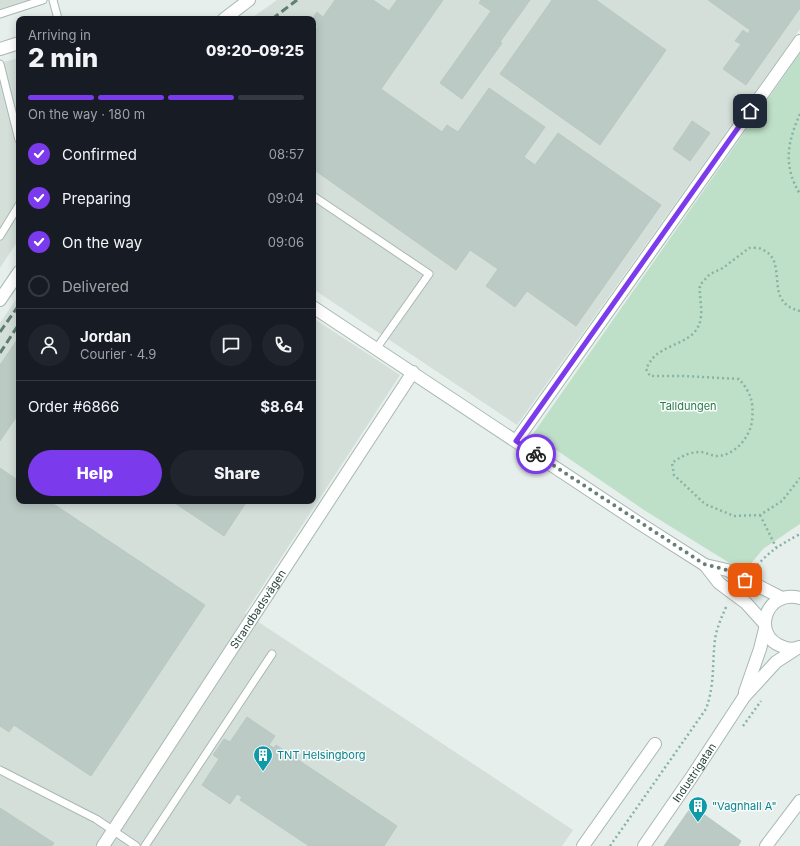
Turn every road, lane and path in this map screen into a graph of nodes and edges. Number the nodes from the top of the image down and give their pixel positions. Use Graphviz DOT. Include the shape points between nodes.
graph roads {
  1 [pos="42,0"];
  2 [pos="53,0"];
  3 [pos="249,0"];
  4 [pos="0,14"];
  5 [pos="57,16"];
  6 [pos="228,16"];
  7 [pos="800,41"];
  8 [pos="16,44"];
  9 [pos="0,49"];
  10 [pos="0,64"];
  11 [pos="800,114"];
  12 [pos="16,128"];
  13 [pos="800,194"];
  14 [pos="316,198"];
  15 [pos="16,210"];
  16 [pos="0,236"];
  17 [pos="16,276"];
  18 [pos="0,300"];
  19 [pos="316,309"];
  20 [pos="800,311"];
  21 [pos="376,349"];
  22 [pos="413,372"];
  23 [pos="516,441"];
  24 [pos="800,478"];
  25 [pos="760,515"];
  26 [pos="800,534"];
  27 [pos="776,547"];
  28 [pos="704,564"];
  29 [pos="745,580"];
  30 [pos="800,588"];
  31 [pos="734,595"];
  32 [pos="784,597"];
  33 [pos="800,598"];
  34 [pos="765,626"];
  35 [pos="799,648"];
  36 [pos="272,654"];
  37 [pos="744,697"];
  38 [pos="655,744"];
  39 [pos="0,770"];
  40 [pos="800,800"];
  41 [pos="113,830"];
  42 [pos="103,846"];
  43 [pos="136,846"];
  44 [pos="145,846"];
  45 [pos="583,846"];
  46 [pos="610,846"];
  47 [pos="644,846"];
  48 [pos="766,846"];
  1 -- 4 [label="lane"];
  2 -- 5 [label="lane"];
  3 -- 6 [label="street"];
  7 -- 23 [label="street"];
  8 -- 9 [label="street"];
  10 -- 12 [label="lane"];
  11 -- 13 [label="path" via="788,150 793,182"];
  14 -- 21 [label="lane" via="429,274"];
  15 -- 16 [label="lane"];
  17 -- 18 [label="street"];
  19 -- 21 [label="street"];
  20 -- 25 [label="path" via="792,309 782,301 776,287 777,272 772,256 760,248 749,248 723,268 710,274 700,285 701,316 697,330 682,342 662,351 651,360 646,369 650,376 739,379 748,391 753,409 751,428 742,444 729,453 716,456 700,452 682,455 672,464 674,475 705,504 734,516"];
  21 -- 22 [label="street"];
  22 -- 23 [label="street"];
  22 -- 41 [label="street, Strandbadsvägen"];
  23 -- 28 [label="street"];
  24 -- 25 [label="path" via="782,501"];
  25 -- 27 [label="path"];
  26 -- 27 [label="path"];
  27 -- 29 [label="path"];
  28 -- 29 [label="street" via="727,570"];
  28 -- 31 [label="street" via="719,583"];
  29 -- 32 [label="street"];
  30 -- 32 [label="street"];
  31 -- 34 [label="street" via="752,608"];
  31 -- 46 [label="path" via="719,621 712,687 706,710"];
  32 -- 33 [label="street"];
  32 -- 34 [label="street" via="769,608"];
  34 -- 35 [label="street" via="770,639 777,645"];
  34 -- 37 [label="street, Industrigatan"];
  35 -- 37 [label="street, Industrigatan" via="776,662"];
  36 -- 44 [label="lane"];
  37 -- 47 [label="street, Industrigatan"];
  38 -- 45 [label="street"];
  39 -- 41 [label="lane"];
  40 -- 48 [label="street"];
  41 -- 42 [label="street, Strandbadsvägen"];
  41 -- 43 [label="lane"];
}
